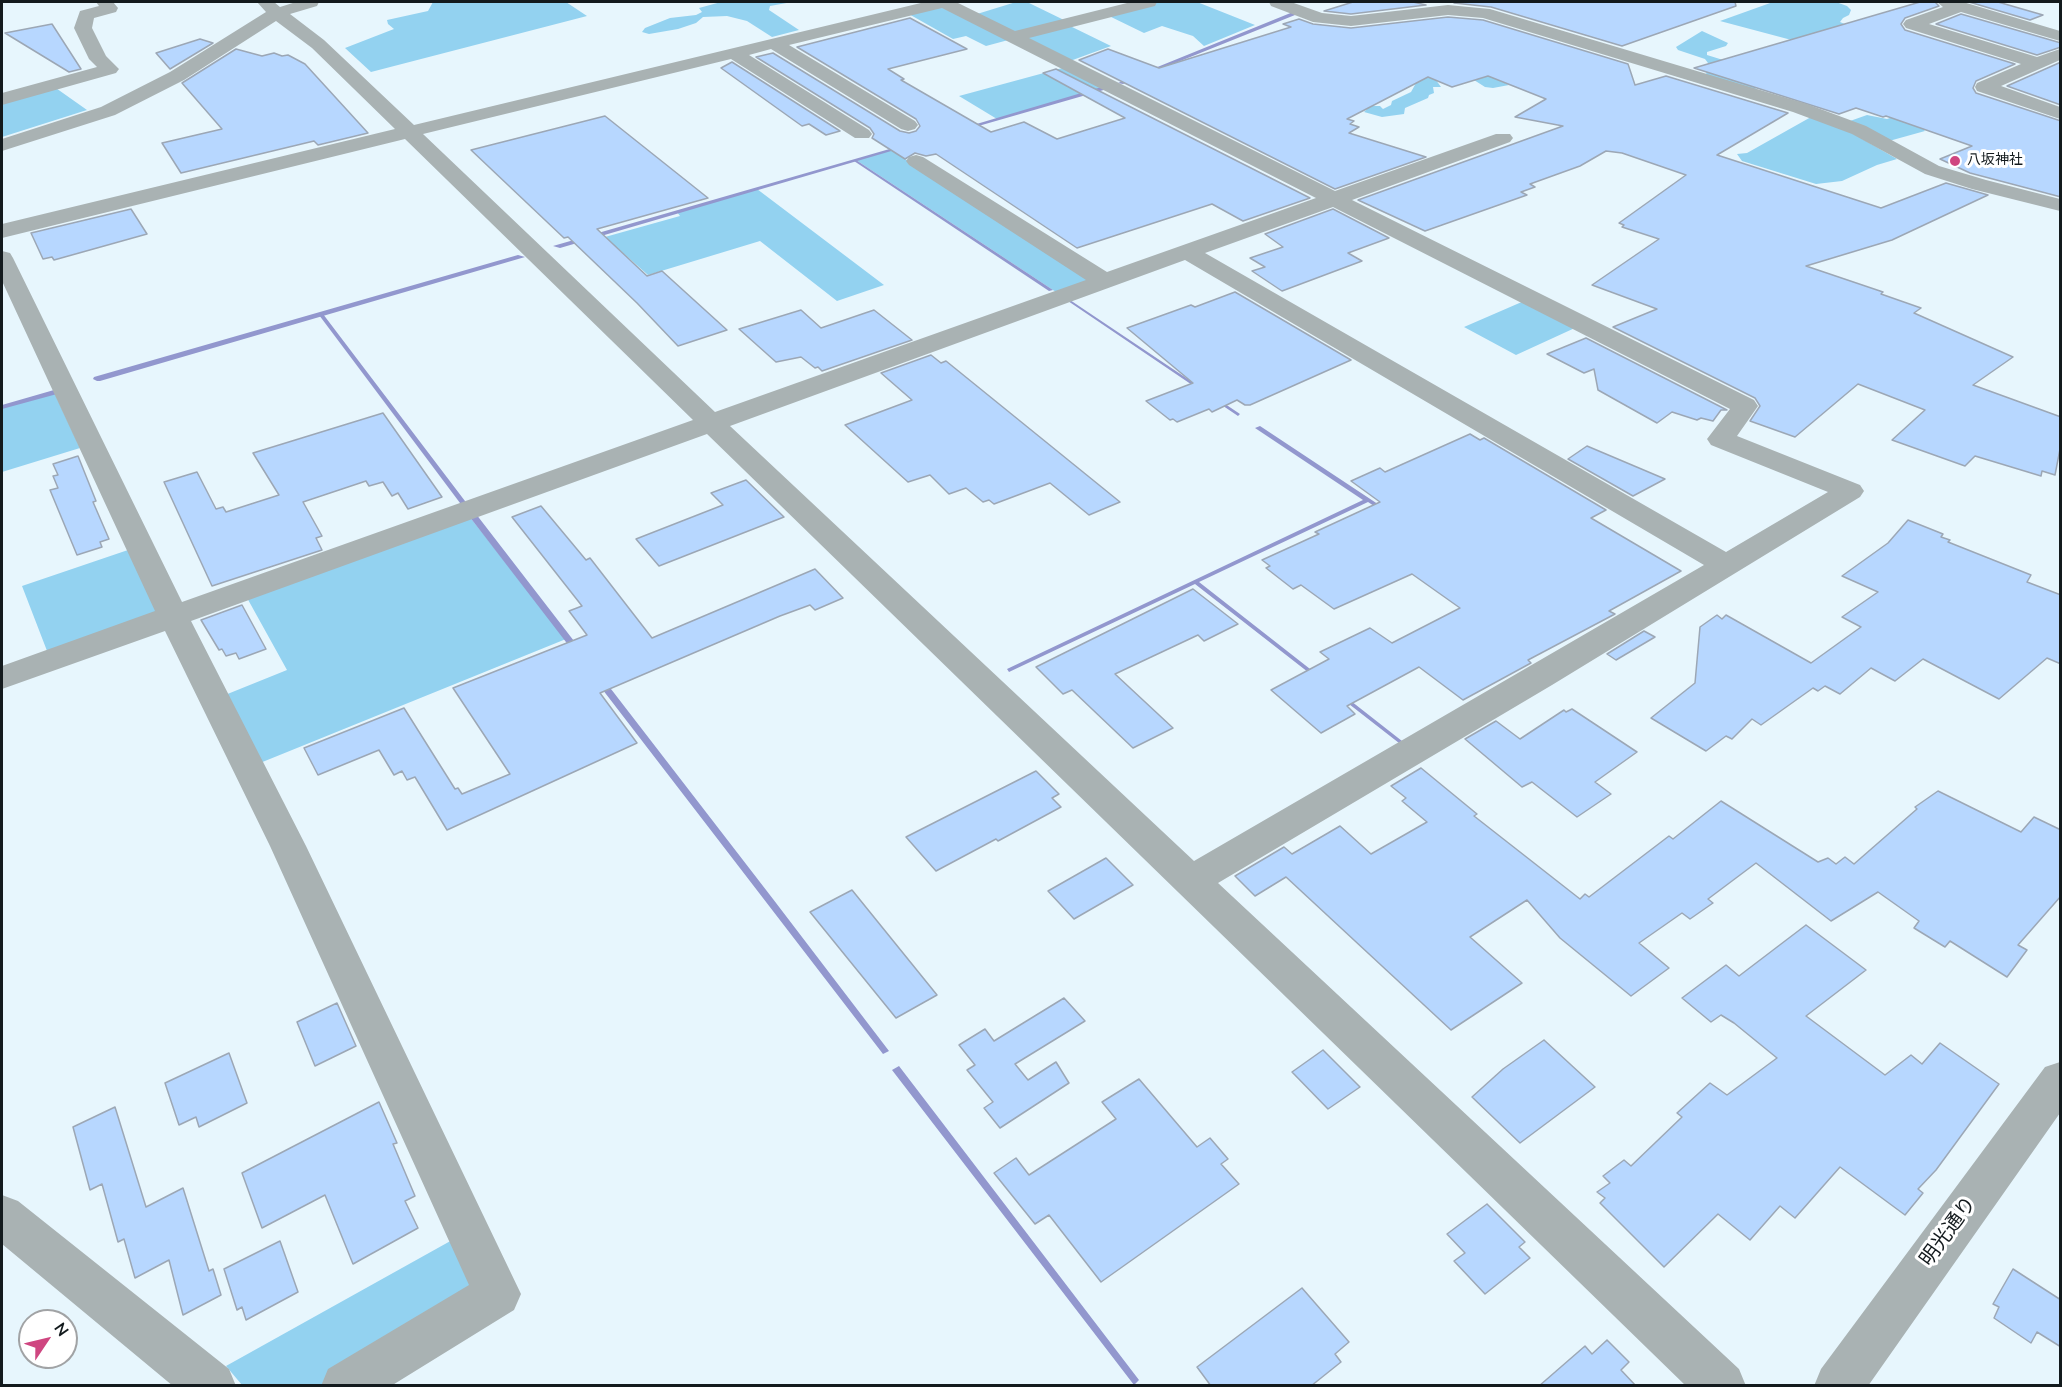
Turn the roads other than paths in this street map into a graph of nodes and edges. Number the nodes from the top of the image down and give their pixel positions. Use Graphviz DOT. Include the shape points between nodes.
graph roads {
  1 [pos="104,2"];
  2 [pos="312,2"];
  3 [pos="944,2"];
  4 [pos="1149,2"];
  5 [pos="1277,2"];
  6 [pos="1953,4"];
  7 [pos="271,7"];
  8 [pos="1016,36"];
  9 [pos="2061,36"];
  10 [pos="773,43"];
  11 [pos="734,52"];
  12 [pos="2054,58"];
  13 [pos="2,99"];
  14 [pos="2061,113"];
  15 [pos="908,124"];
  16 [pos="410,131"];
  17 [pos="862,134"];
  18 [pos="1503,138"];
  19 [pos="2,145"];
  20 [pos="916,161"];
  21 [pos="1333,199"];
  22 [pos="2061,205"];
  23 [pos="2,231"];
  24 [pos="1187,252"];
  25 [pos="2,258"];
  26 [pos="1106,282"];
  27 [pos="712,422"];
  28 [pos="1726,565"];
  29 [pos="173,616"];
  30 [pos="2,678"];
  31 [pos="1191,881"];
  32 [pos="2061,1080"];
  33 [pos="2,1216"];
  34 [pos="212,1386"];
  35 [pos="345,1386"];
  36 [pos="1722,1386"];
  37 [pos="1838,1386"];
  1 -- 13 [label="street" via="110,8 86,15 83,28 98,59 110,69"];
  2 -- 7 [label="street"];
  3 -- 8 [label="street"];
  3 -- 10 [label="street"];
  4 -- 8 [label="street"];
  5 -- 22 [label="street" via="1342,21 1448,10 1484,13 1806,110 1859,130 1932,171"];
  6 -- 9 [label="street"];
  6 -- 12 [label="street" via="1912,24"];
  7 -- 16 [label="street" via="318,44"];
  7 -- 19 [label="street" via="217,52 132,100"];
  8 -- 21 [label="street"];
  10 -- 11 [label="street"];
  10 -- 15 [label="street"];
  11 -- 16 [label="street"];
  11 -- 17 [label="street"];
  12 -- 14 [label="street" via="1984,87"];
  16 -- 23 [label="street"];
  16 -- 27 [label="street"];
  18 -- 21 [label="street"];
  20 -- 26 [label="street"];
  21 -- 24 [label="street"];
  21 -- 28 [label="street" via="1745,406 1721,439 1850,491"];
  24 -- 26 [label="street"];
  24 -- 28 [label="street"];
  25 -- 29 [label="street"];
  26 -- 27 [label="street"];
  27 -- 29 [label="street"];
  27 -- 31 [label="street"];
  28 -- 31 [label="street"];
  29 -- 30 [label="street"];
  29 -- 35 [label="street" via="288,846 497,1294"];
  31 -- 36 [label="street"];
  32 -- 37 [label="street, 明光通り"];
  33 -- 34 [label="street"];
}
